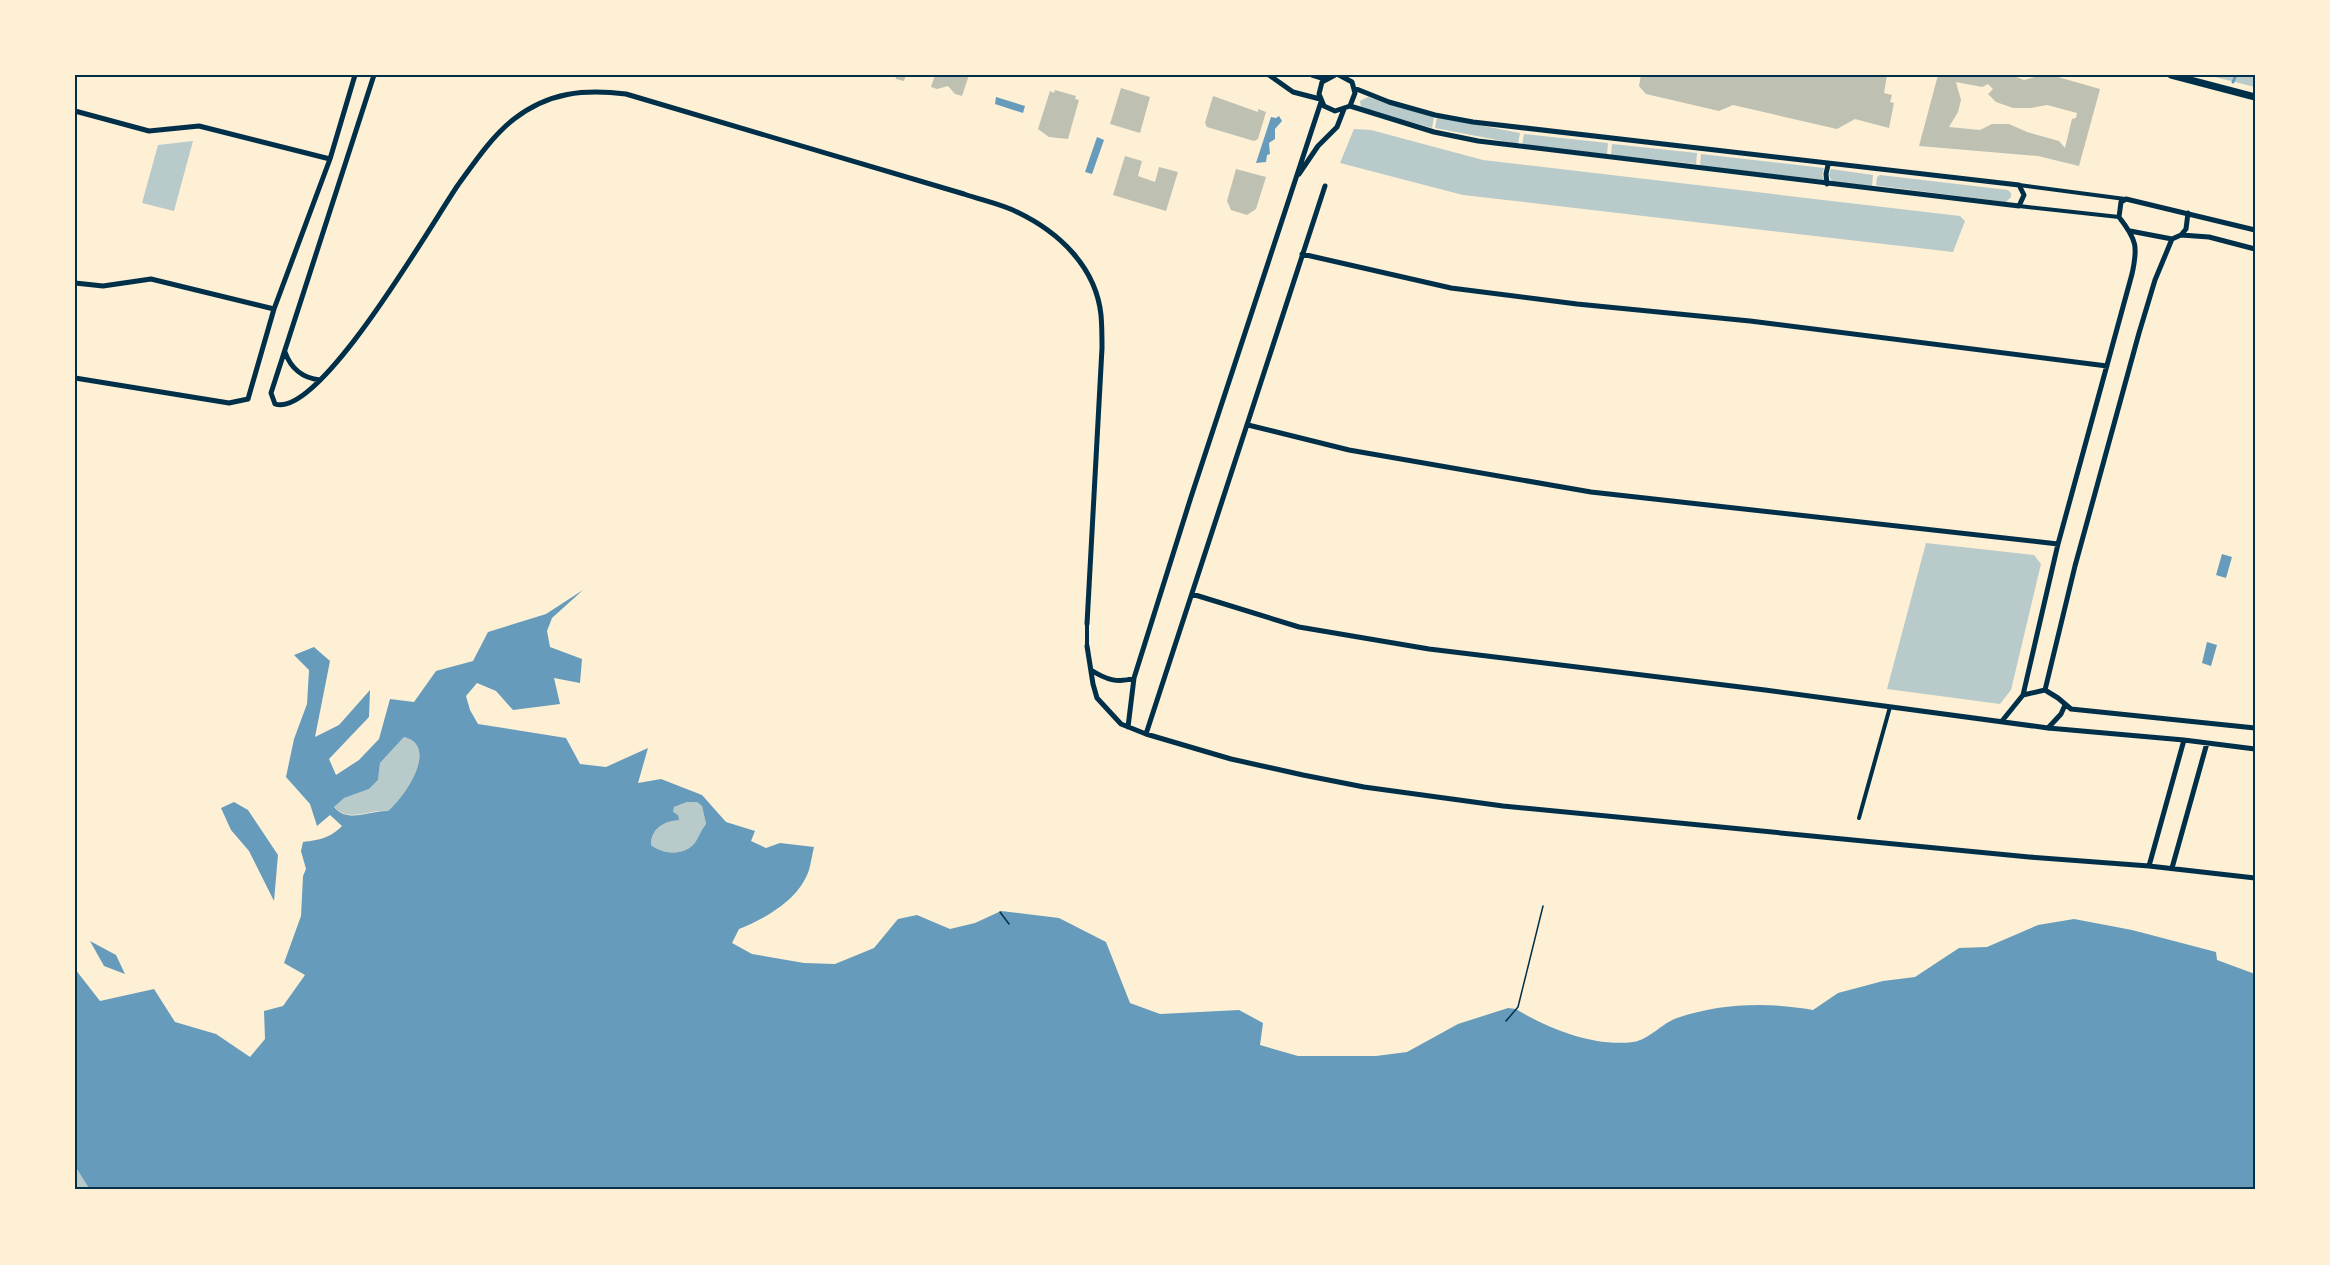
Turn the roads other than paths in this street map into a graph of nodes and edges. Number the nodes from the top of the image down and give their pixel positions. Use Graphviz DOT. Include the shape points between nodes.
graph roads {
  1 [pos="355,75"];
  2 [pos="374,75"];
  3 [pos="1269,75"];
  4 [pos="1312,75"];
  5 [pos="1355,75"];
  6 [pos="2171,75"];
  7 [pos="1332,76"];
  8 [pos="1353,85"];
  9 [pos="2255,97"];
  10 [pos="1320,100"];
  11 [pos="1347,108"];
  12 [pos="75,111"];
  13 [pos="330,159"];
  14 [pos="1828,165"];
  15 [pos="1294,180"];
  16 [pos="1827,184"];
  17 [pos="2019,185"];
  18 [pos="1325,186"];
  19 [pos="2126,199"];
  20 [pos="2019,206"];
  21 [pos="2188,213"];
  22 [pos="2119,217"];
  23 [pos="2255,230"];
  24 [pos="2130,231"];
  25 [pos="2181,235"];
  26 [pos="2172,239"];
  27 [pos="2255,249"];
  28 [pos="1302,254"];
  29 [pos="75,283"];
  30 [pos="274,309"];
  31 [pos="285,352"];
  32 [pos="2107,366"];
  33 [pos="75,378"];
  34 [pos="320,380"];
  35 [pos="1248,425"];
  36 [pos="2058,544"];
  37 [pos="1192,594"];
  38 [pos="1088,624"];
  39 [pos="1087,646"];
  40 [pos="1091,670"];
  41 [pos="1134,678"];
  42 [pos="2045,690"];
  43 [pos="2023,695"];
  44 [pos="2065,705"];
  45 [pos="1890,707"];
  46 [pos="2002,721"];
  47 [pos="1128,727"];
  48 [pos="2049,728"];
  49 [pos="2255,728"];
  50 [pos="1146,734"];
  51 [pos="2184,740"];
  52 [pos="2207,743"];
  53 [pos="2255,749"];
  54 [pos="1859,818"];
  55 [pos="2150,866"];
  56 [pos="2172,868"];
  57 [pos="2255,878"];
  1 -- 13 [label="street"];
  2 -- 31 [label="street"];
  3 -- 10 [label="street" via="1293,92"];
  4 -- 7 [label="street"];
  5 -- 8 [label="street"];
  6 -- 9 [label="main road"];
  7 -- 8 [label="street"];
  7 -- 10 [label="street" via="1320,86"];
  8 -- 11 [label="street" via="1354,98"];
  8 -- 14 [label="street" via="1389,102 1473,122"];
  10 -- 11 [label="street" via="1331,110"];
  10 -- 15 [label="street"];
  11 -- 15 [label="street" via="1337,127"];
  11 -- 16 [label="street" via="1478,141"];
  12 -- 13 [label="street" via="149,131 198,126"];
  13 -- 30 [label="street"];
  14 -- 16 [label="street"];
  14 -- 17 [label="street"];
  15 -- 41 [label="street"];
  16 -- 20 [label="street"];
  17 -- 19 [label="street"];
  17 -- 20 [label="street" via="2024,195"];
  18 -- 28 [label="street"];
  19 -- 21 [label="street"];
  19 -- 22 [label="street" via="2119,208"];
  20 -- 22 [label="street"];
  21 -- 23 [label="street"];
  21 -- 25 [label="street"];
  22 -- 24 [label="street"];
  24 -- 26 [label="street"];
  24 -- 32 [label="street" via="2137,254"];
  25 -- 26 [label="street"];
  25 -- 27 [label="street" via="2209,237"];
  26 -- 42 [label="street" via="2139,333"];
  28 -- 32 [label="street" via="1451,288"];
  28 -- 35 [label="street"];
  29 -- 30 [label="street" via="103,286 151,279"];
  30 -- 33 [label="street" via="248,399 229,403"];
  31 -- 34 [label="street" via="299,373"];
  31 -- 34 [label="street" via="271,397 278,405"];
  32 -- 36 [label="street"];
  34 -- 38 [label="street" via="347,351 458,185 493,141 513,120 539,103 566,93 596,90 626,94 964,194 1016,211 1054,234 1080,259 1092,281 1101,314 1102,348"];
  35 -- 36 [label="street" via="1349,450 1591,492"];
  35 -- 37 [label="street"];
  36 -- 43 [label="street"];
  37 -- 45 [label="street" via="1299,627 1429,649"];
  37 -- 50 [label="street"];
  38 -- 39 [label="street"];
  39 -- 40 [label="street"];
  40 -- 41 [label="street" via="1110,680"];
  40 -- 47 [label="street" via="1102,705"];
  41 -- 47 [label="street"];
  42 -- 43 [label="street"];
  42 -- 44 [label="street"];
  43 -- 46 [label="street"];
  44 -- 48 [label="street"];
  44 -- 49 [label="street" via="2140,718"];
  45 -- 46 [label="street"];
  45 -- 54 [label="street"];
  46 -- 48 [label="street"];
  47 -- 50 [label="street"];
  48 -- 51 [label="street"];
  50 -- 55 [label="street" via="1231,759 1313,777 1491,804"];
  51 -- 52 [label="street"];
  51 -- 55 [label="street"];
  52 -- 53 [label="street"];
  52 -- 56 [label="street"];
  55 -- 56 [label="street"];
  56 -- 57 [label="street"];
}
